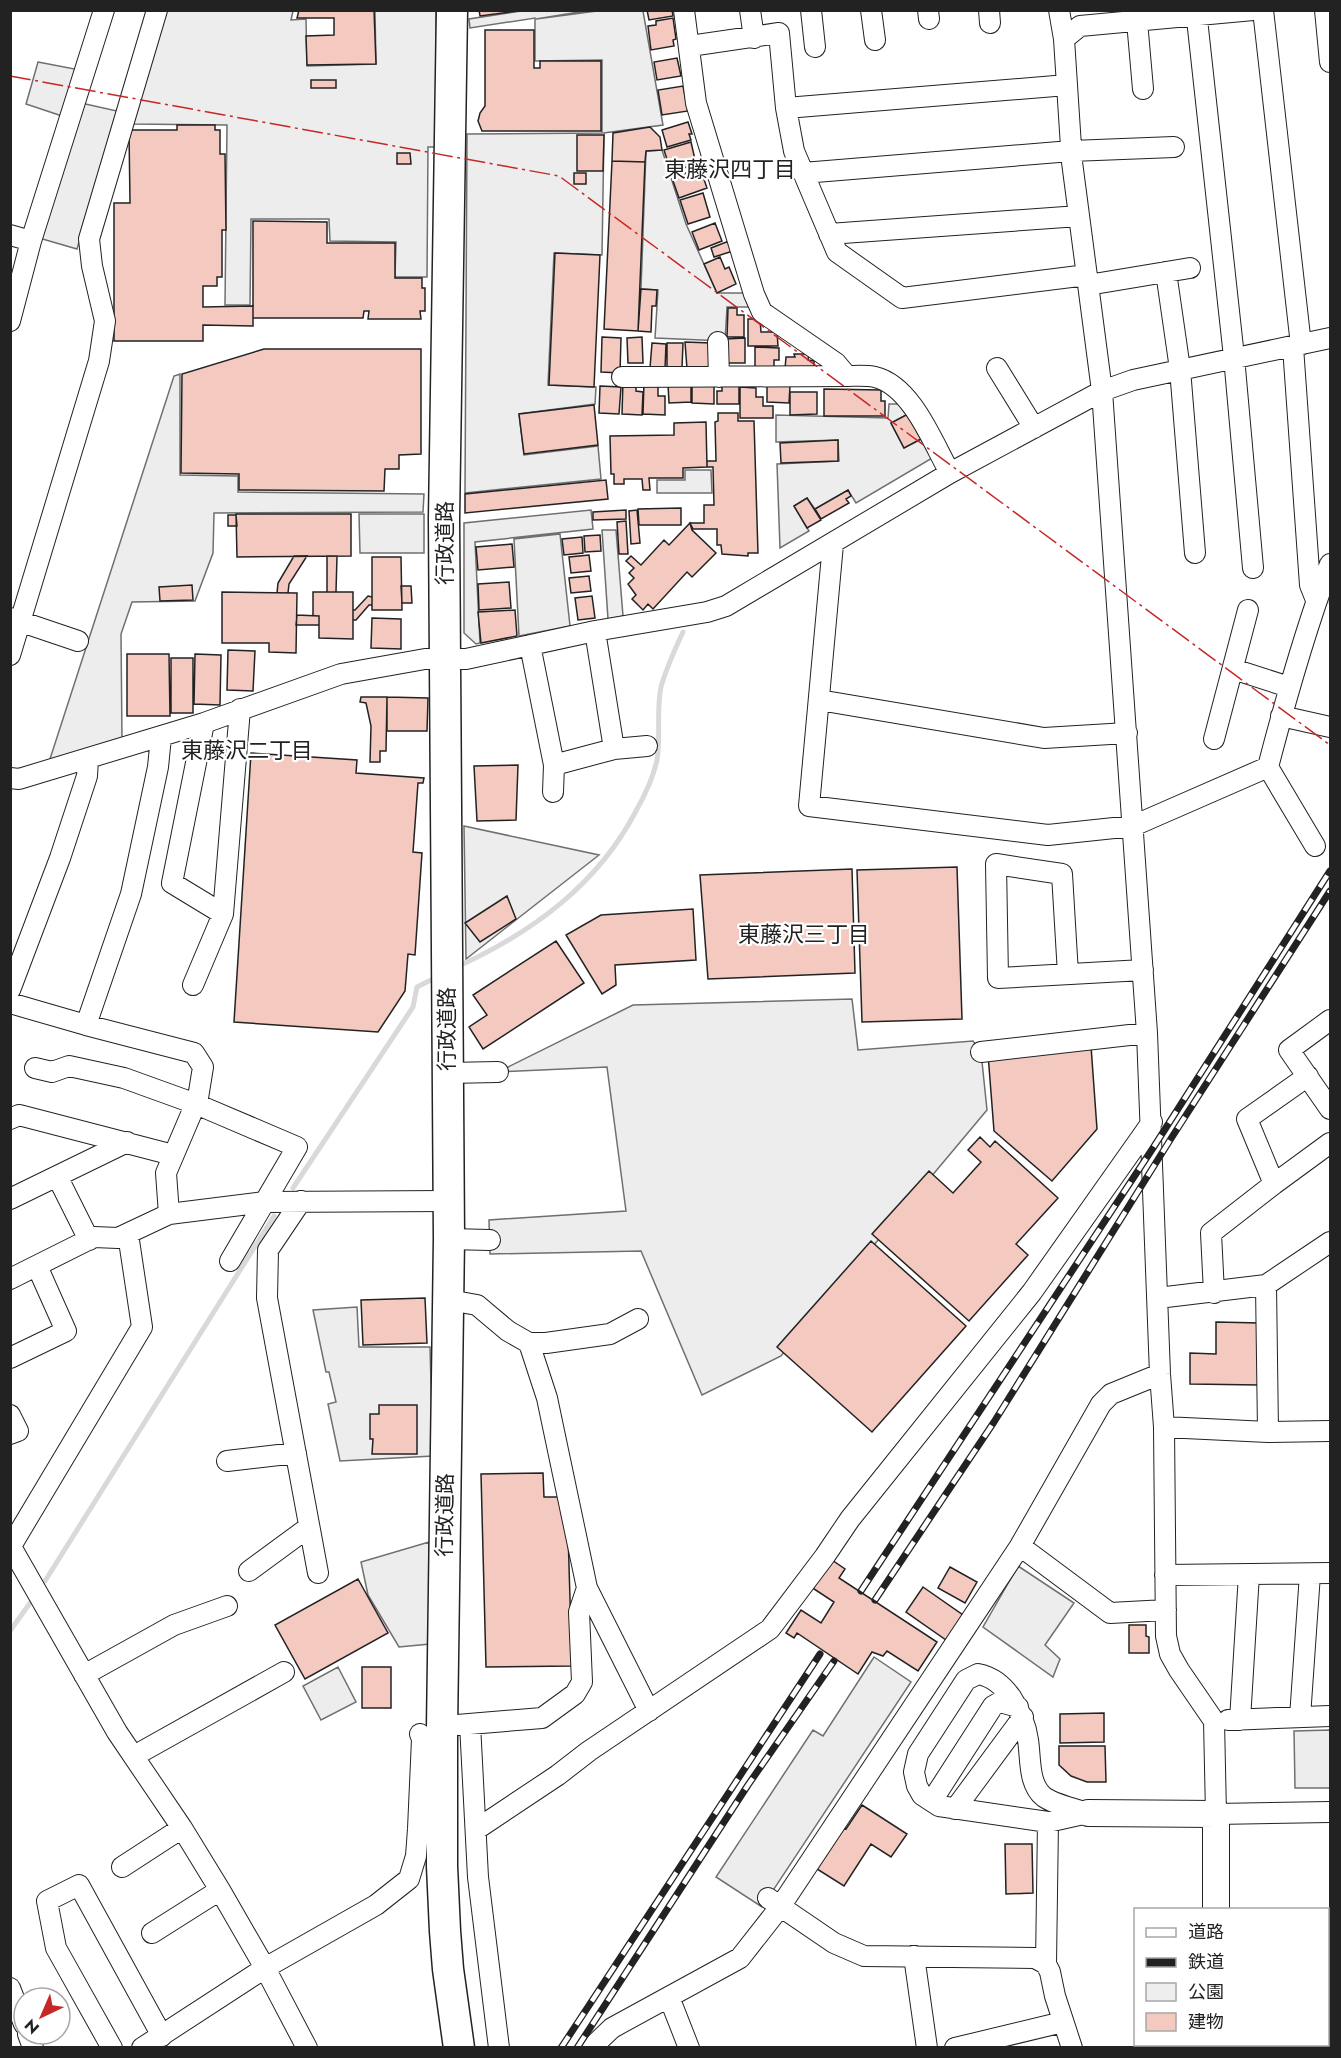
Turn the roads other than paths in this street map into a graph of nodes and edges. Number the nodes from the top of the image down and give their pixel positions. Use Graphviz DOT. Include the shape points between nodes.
graph roads {
  1 [pos="104,10"];
  2 [pos="157,10"];
  3 [pos="452,10"];
  4 [pos="684,10"];
  5 [pos="750,10"];
  6 [pos="811,10"];
  7 [pos="871,10"];
  8 [pos="1059,10"];
  9 [pos="1253,10"];
  10 [pos="1263,10"];
  11 [pos="1325,10"];
  12 [pos="1196,14"];
  13 [pos="1136,16"];
  14 [pos="754,38"];
  15 [pos="1064,39"];
  16 [pos="875,40"];
  17 [pos="690,46"];
  18 [pos="815,47"];
  19 [pos="1330,62"];
  20 [pos="1067,85"];
  21 [pos="1143,89"];
  22 [pos="786,108"];
  23 [pos="1174,147"];
  24 [pos="1071,151"];
  25 [pos="803,173"];
  26 [pos="1079,216"];
  27 [pos="829,234"];
  28 [pos="10,235"];
  29 [pos="32,241"];
  30 [pos="1190,268"];
  31 [pos="1166,272"];
  32 [pos="1087,280"];
  33 [pos="10,321"];
  34 [pos="1330,338"];
  35 [pos="718,342"];
  36 [pos="1297,346"];
  37 [pos="1233,357"];
  38 [pos="997,368"];
  39 [pos="1180,369"];
  40 [pos="847,376"];
  41 [pos="622,377"];
  42 [pos="719,377"];
  43 [pos="1102,391"];
  44 [pos="1034,428"];
  45 [pos="950,473"];
  46 [pos="833,544"];
  47 [pos="1195,553"];
  48 [pos="1330,564"];
  49 [pos="1253,568"];
  50 [pos="1316,600"];
  51 [pos="1248,610"];
  52 [pos="16,620"];
  53 [pos="595,631"];
  54 [pos="78,641"];
  55 [pos="530,645"];
  56 [pos="10,655"];
  57 [pos="446,659"];
  58 [pos="1233,669"];
  59 [pos="1289,687"];
  60 [pos="819,700"];
  61 [pos="240,709"];
  62 [pos="1281,716"];
  63 [pos="204,723"];
  64 [pos="1330,727"];
  65 [pos="1126,733"];
  66 [pos="161,737"];
  67 [pos="1214,740"];
  68 [pos="647,746"];
  69 [pos="614,749"];
  70 [pos="88,760"];
  71 [pos="554,765"];
  72 [pos="1268,767"];
  73 [pos="10,778"];
  74 [pos="553,792"];
  75 [pos="1133,826"];
  76 [pos="1315,846"];
  77 [pos="223,914"];
  78 [pos="1143,970"];
  79 [pos="1068,974"];
  80 [pos="193,985"];
  81 [pos="10,990"];
  82 [pos="10,1003"];
  83 [pos="1330,1020"];
  84 [pos="86,1025"];
  85 [pos="1147,1033"];
  86 [pos="981,1052"];
  87 [pos="35,1068"];
  88 [pos="498,1072"];
  89 [pos="447,1073"];
  90 [pos="1308,1076"];
  91 [pos="196,1104"];
  92 [pos="1330,1109"];
  93 [pos="10,1119"];
  94 [pos="1152,1122"];
  95 [pos="127,1142"];
  96 [pos="1330,1143"];
  97 [pos="173,1155"];
  98 [pos="57,1176"];
  99 [pos="1274,1184"];
  100 [pos="10,1199"];
  101 [pos="301,1201"];
  102 [pos="448,1201"];
  103 [pos="265,1202"];
  104 [pos="170,1214"];
  105 [pos="128,1234"];
  106 [pos="449,1239"];
  107 [pos="89,1240"];
  108 [pos="490,1240"];
  109 [pos="1330,1242"];
  110 [pos="230,1261"];
  111 [pos="37,1266"];
  112 [pos="10,1279"];
  113 [pos="1266,1285"];
  114 [pos="1214,1293"];
  115 [pos="1158,1298"];
  116 [pos="449,1300"];
  117 [pos="638,1319"];
  118 [pos="529,1342"];
  119 [pos="10,1358"];
  120 [pos="1160,1374"];
  121 [pos="10,1415"];
  122 [pos="1164,1427"];
  123 [pos="1330,1431"];
  124 [pos="1268,1432"];
  125 [pos="10,1434"];
  126 [pos="296,1453"];
  127 [pos="227,1461"];
  128 [pos="309,1527"];
  129 [pos="11,1546"];
  130 [pos="1020,1546"];
  131 [pos="249,1571"];
  132 [pos="318,1573"];
  133 [pos="1249,1574"];
  134 [pos="1310,1574"];
  135 [pos="1330,1574"];
  136 [pos="1165,1575"];
  137 [pos="587,1588"];
  138 [pos="227,1605"];
  139 [pos="1166,1610"];
  140 [pos="284,1672"];
  141 [pos="84,1675"];
  142 [pos="649,1711"];
  143 [pos="1020,1712"];
  144 [pos="1330,1716"];
  145 [pos="1299,1717"];
  146 [pos="1240,1720"];
  147 [pos="1214,1721"];
  148 [pos="444,1728"];
  149 [pos="134,1756"];
  150 [pos="947,1807"];
  151 [pos="1330,1812"];
  152 [pos="1088,1813"];
  153 [pos="1216,1814"];
  154 [pos="1048,1822"];
  155 [pos="182,1828"];
  156 [pos="477,1829"];
  157 [pos="122,1867"];
  158 [pos="220,1890"];
  159 [pos="774,1902"];
  160 [pos="1216,1908"];
  161 [pos="152,1933"];
  162 [pos="914,1956"];
  163 [pos="1046,1964"];
  164 [pos="265,1968"];
  165 [pos="669,1997"];
  166 [pos="1063,2022"];
  167 [pos="162,2036"];
  168 [pos="112,2048"];
  169 [pos="142,2048"];
  170 [pos="307,2048"];
  171 [pos="459,2048"];
  172 [pos="499,2048"];
  173 [pos="591,2048"];
  174 [pos="689,2048"];
  175 [pos="927,2048"];
  176 [pos="955,2048"];
  177 [pos="1072,2048"];
  1 -- 29 [label="street"];
  2 -- 52 [label="street" via="89,239 105,321 99,361"];
  3 -- 57 [label="highway, 行政道路" via="444,503"];
  4 -- 17 [label="street"];
  5 -- 14 [label="street"];
  6 -- 18 [label="street"];
  7 -- 16 [label="street"];
  8 -- 15 [label="street"];
  9 -- 12 [label="street"];
  10 -- 36 [label="street"];
  11 -- 19 [label="street"];
  12 -- 13 [label="street"];
  12 -- 37 [label="street"];
  13 -- 15 [label="street" via="1080,26"];
  13 -- 21 [label="street"];
  14 -- 17 [label="street"];
  14 -- 22 [label="street" via="778,33"];
  15 -- 20 [label="street"];
  17 -- 40 [label="street" via="696,104 762,312 836,363"];
  20 -- 22 [label="street"];
  20 -- 24 [label="street"];
  22 -- 25 [label="street" via="794,151"];
  23 -- 24 [label="street"];
  24 -- 25 [label="street"];
  24 -- 26 [label="street"];
  25 -- 27 [label="street"];
  26 -- 27 [label="street"];
  26 -- 32 [label="street"];
  27 -- 32 [label="street" via="837,252 902,298"];
  28 -- 29 [label="street"];
  29 -- 33 [label="street"];
  30 -- 31 [label="street"];
  31 -- 32 [label="street"];
  31 -- 39 [label="street"];
  32 -- 43 [label="street"];
  34 -- 36 [label="street"];
  35 -- 42 [label="street"];
  36 -- 37 [label="street"];
  36 -- 50 [label="street" via="1310,585"];
  37 -- 39 [label="street"];
  37 -- 49 [label="street"];
  38 -- 44 [label="street"];
  39 -- 43 [label="street"];
  39 -- 47 [label="street"];
  40 -- 42 [label="street"];
  40 -- 45 [label="street" via="876,377 898,390 909,401"];
  41 -- 42 [label="street"];
  43 -- 44 [label="street"];
  43 -- 65 [label="street"];
  44 -- 45 [label="street"];
  45 -- 46 [label="street"];
  46 -- 53 [label="street" via="726,606"];
  46 -- 60 [label="street"];
  48 -- 50 [label="street"];
  50 -- 59 [label="street"];
  51 -- 58 [label="street"];
  52 -- 54 [label="street"];
  52 -- 56 [label="street"];
  53 -- 55 [label="street"];
  53 -- 69 [label="street"];
  55 -- 57 [label="street" via="466,659"];
  55 -- 71 [label="street"];
  57 -- 61 [label="street" via="341,674"];
  57 -- 89 [label="highway, 行政道路"];
  58 -- 59 [label="street"];
  58 -- 67 [label="street"];
  59 -- 62 [label="street"];
  60 -- 65 [label="street" via="1044,738"];
  60 -- 75 [label="street" via="808,806 1048,836"];
  61 -- 63 [label="street"];
  61 -- 77 [label="street"];
  62 -- 64 [label="street"];
  62 -- 72 [label="street"];
  63 -- 66 [label="street"];
  63 -- 77 [label="street" via="172,882"];
  65 -- 75 [label="street"];
  66 -- 70 [label="street"];
  66 -- 84 [label="street" via="131,894"];
  68 -- 69 [label="street"];
  69 -- 71 [label="street"];
  70 -- 73 [label="street"];
  70 -- 81 [label="street" via="87,776 60,858"];
  71 -- 74 [label="street"];
  72 -- 75 [label="street"];
  72 -- 76 [label="street"];
  75 -- 78 [label="street"];
  77 -- 80 [label="street"];
  78 -- 79 [label="street"];
  78 -- 85 [label="street"];
  79 -- 79 [label="street" via="1062,874 996,864 998,978"];
  82 -- 84 [label="street"];
  83 -- 90 [label="street" via="1289,1050"];
  84 -- 91 [label="street" via="194,1053 203,1067"];
  85 -- 86 [label="street"];
  85 -- 94 [label="street"];
  87 -- 91 [label="street" via="52,1072 69,1066 124,1078"];
  88 -- 89 [label="street"];
  89 -- 102 [label="highway, 行政道路"];
  90 -- 92 [label="street"];
  90 -- 99 [label="street" via="1247,1119"];
  91 -- 97 [label="street"];
  91 -- 103 [label="street" via="297,1147"];
  93 -- 95 [label="street" via="19,1115"];
  94 -- 115 [label="street"];
  94 -- 142 [label="street" via="1032,1292 850,1519 770,1629"];
  95 -- 97 [label="street"];
  95 -- 98 [label="street"];
  96 -- 99 [label="street"];
  97 -- 104 [label="street" via="166,1173"];
  98 -- 100 [label="street"];
  98 -- 107 [label="street"];
  99 -- 114 [label="street" via="1211,1233"];
  101 -- 102 [label="street"];
  101 -- 103 [label="street"];
  101 -- 126 [label="street" via="268,1250 267,1274 267,1298"];
  102 -- 106 [label="highway, 行政道路"];
  103 -- 104 [label="street"];
  103 -- 110 [label="street"];
  104 -- 105 [label="street"];
  105 -- 107 [label="street"];
  105 -- 129 [label="street" via="142,1327"];
  106 -- 108 [label="street"];
  106 -- 116 [label="highway, 行政道路"];
  107 -- 111 [label="street"];
  109 -- 113 [label="street"];
  111 -- 112 [label="street"];
  111 -- 119 [label="street" via="66,1331"];
  113 -- 114 [label="street"];
  113 -- 124 [label="street"];
  114 -- 115 [label="street"];
  115 -- 120 [label="street"];
  116 -- 118 [label="street" via="477,1305 508,1331"];
  116 -- 148 [label="highway, 行政道路"];
  117 -- 118 [label="street" via="610,1334"];
  118 -- 137 [label="street" via="548,1398"];
  120 -- 122 [label="street"];
  120 -- 130 [label="street" via="1111,1394 1101,1404"];
  121 -- 125 [label="street" via="18,1431"];
  122 -- 124 [label="street"];
  122 -- 136 [label="street"];
  123 -- 124 [label="street"];
  126 -- 127 [label="street"];
  126 -- 128 [label="street"];
  128 -- 131 [label="street"];
  128 -- 132 [label="street"];
  129 -- 141 [label="street"];
  130 -- 139 [label="street" via="1110,1613"];
  130 -- 159 [label="street"];
  133 -- 134 [label="street"];
  133 -- 136 [label="street"];
  133 -- 146 [label="street"];
  134 -- 135 [label="street"];
  134 -- 145 [label="street"];
  136 -- 139 [label="street"];
  137 -- 142 [label="street"];
  137 -- 148 [label="street" via="579,1612 582,1682 575,1694 542,1718"];
  138 -- 141 [label="street" via="174,1625"];
  139 -- 147 [label="street" via="1170,1654"];
  140 -- 149 [label="street"];
  141 -- 149 [label="street"];
  142 -- 156 [label="street"];
  143 -- 150 [label="street"];
  143 -- 150 [label="street" via="1000,1702 993,1706 937,1793 936,1798"];
  143 -- 150 [label="street" via="1004,1688 989,1676 978,1674 966,1680 918,1754 914,1772 922,1795"];
  143 -- 152 [label="street" via="1036,1788 1045,1797"];
  144 -- 145 [label="street"];
  145 -- 146 [label="street"];
  146 -- 147 [label="street"];
  147 -- 153 [label="street"];
  148 -- 156 [label="street"];
  148 -- 164 [label="street" via="422,1739 418,1829 410,1879 376,1905"];
  148 -- 171 [label="highway, 行政道路" via="442,1866 448,1970"];
  149 -- 155 [label="street"];
  150 -- 154 [label="street"];
  151 -- 153 [label="street"];
  152 -- 153 [label="main road"];
  152 -- 154 [label="street"];
  153 -- 160 [label="main road"];
  154 -- 163 [label="street"];
  155 -- 157 [label="street"];
  155 -- 158 [label="street"];
  156 -- 172 [label="street" via="478,1877"];
  158 -- 161 [label="street"];
  158 -- 164 [label="street"];
  159 -- 162 [label="street" via="848,1950 864,1956"];
  159 -- 165 [label="street" via="740,1958"];
  162 -- 163 [label="street" via="1035,1958"];
  162 -- 175 [label="street"];
  163 -- 166 [label="street"];
  164 -- 167 [label="street"];
  164 -- 170 [label="street"];
  165 -- 173 [label="street" via="612,2028"];
  165 -- 174 [label="street"];
  166 -- 176 [label="street"];
  166 -- 177 [label="street"];
  167 -- 168 [label="street" via="79,1885 47,1901 56,1948"];
  167 -- 169 [label="street"];
}
